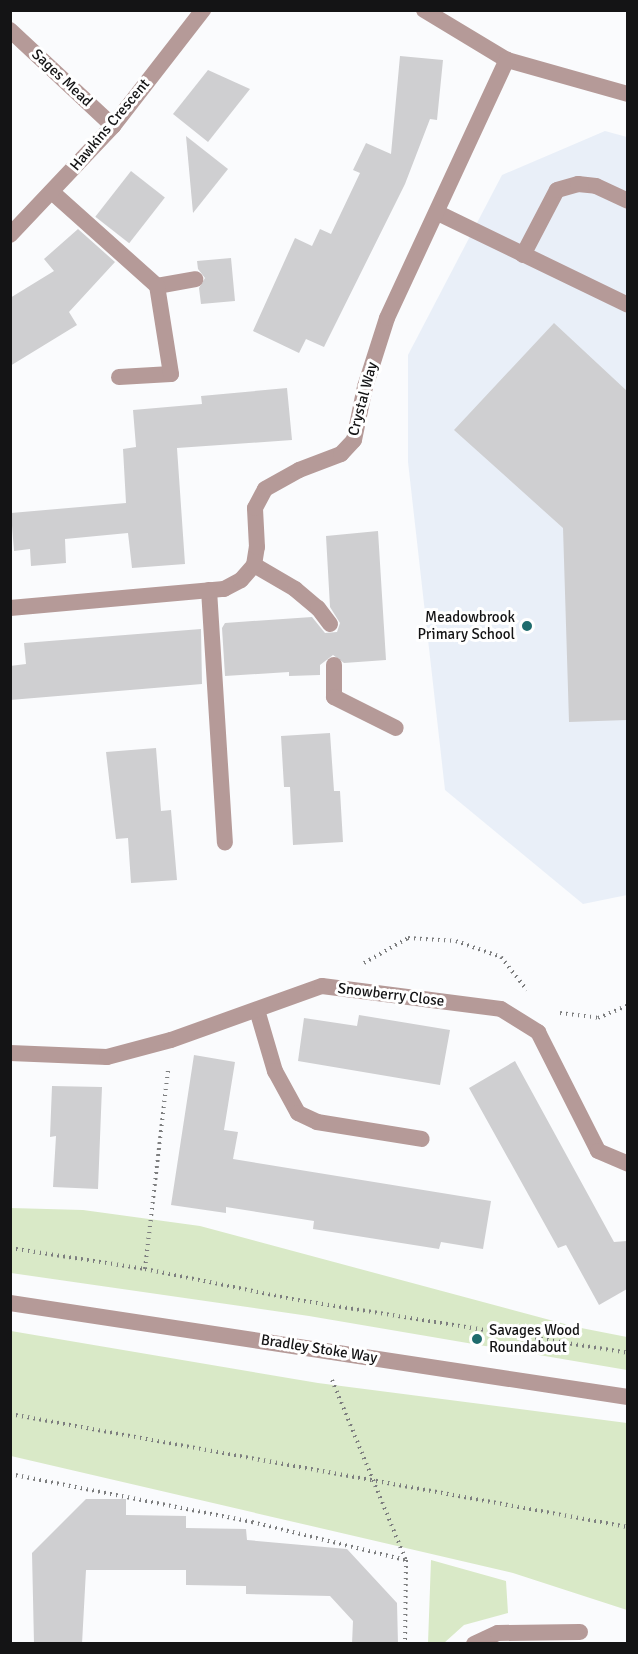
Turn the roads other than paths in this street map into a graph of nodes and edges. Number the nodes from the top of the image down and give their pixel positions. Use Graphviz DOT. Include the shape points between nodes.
graph roads {
  1 [pos="202,10"];
  2 [pos="424,10"];
  3 [pos="10,30"];
  4 [pos="507,60"];
  5 [pos="627,94"];
  6 [pos="113,126"];
  7 [pos="52,192"];
  8 [pos="627,201"];
  9 [pos="438,213"];
  10 [pos="10,235"];
  11 [pos="523,255"];
  12 [pos="195,279"];
  13 [pos="157,286"];
  14 [pos="627,305"];
  15 [pos="119,377"];
  16 [pos="254,565"];
  17 [pos="209,590"];
  18 [pos="10,608"];
  19 [pos="330,624"];
  20 [pos="334,665"];
  21 [pos="396,728"];
  22 [pos="225,842"];
  23 [pos="257,1010"];
  24 [pos="10,1053"];
  25 [pos="422,1139"];
  26 [pos="627,1164"];
  27 [pos="10,1303"];
  28 [pos="627,1397"];
  29 [pos="580,1632"];
  30 [pos="474,1644"];
  1 -- 6 [label="street, Hawkins Crescent"];
  2 -- 4 [label="street"];
  3 -- 6 [label="street, Sages Mead"];
  4 -- 5 [label="street"];
  4 -- 9 [label="street, Crystal Way"];
  6 -- 7 [label="street, Hawkins Crescent"];
  7 -- 10 [label="street, Hawkins Crescent"];
  7 -- 13 [label="street"];
  8 -- 11 [label="street" via="596,186 578,184 557,190"];
  9 -- 11 [label="street"];
  9 -- 16 [label="street, Crystal Way" via="387,318 365,387 354,440 341,454 299,470 265,489 255,508"];
  11 -- 14 [label="street"];
  12 -- 13 [label="street"];
  13 -- 15 [label="street" via="171,374"];
  16 -- 17 [label="street" via="241,580 224,589"];
  16 -- 19 [label="street" via="295,589"];
  17 -- 18 [label="street"];
  17 -- 22 [label="street"];
  20 -- 21 [label="street" via="334,697"];
  23 -- 24 [label="street, Snowberry Close" via="107,1057"];
  23 -- 25 [label="street" via="275,1071 298,1113 317,1122"];
  23 -- 26 [label="street, Snowberry Close" via="322,986 501,1009 538,1032 598,1151"];
  27 -- 28 [label="street, Bradley Stoke Way"];
  29 -- 30 [label="street" via="498,1633"];
}
